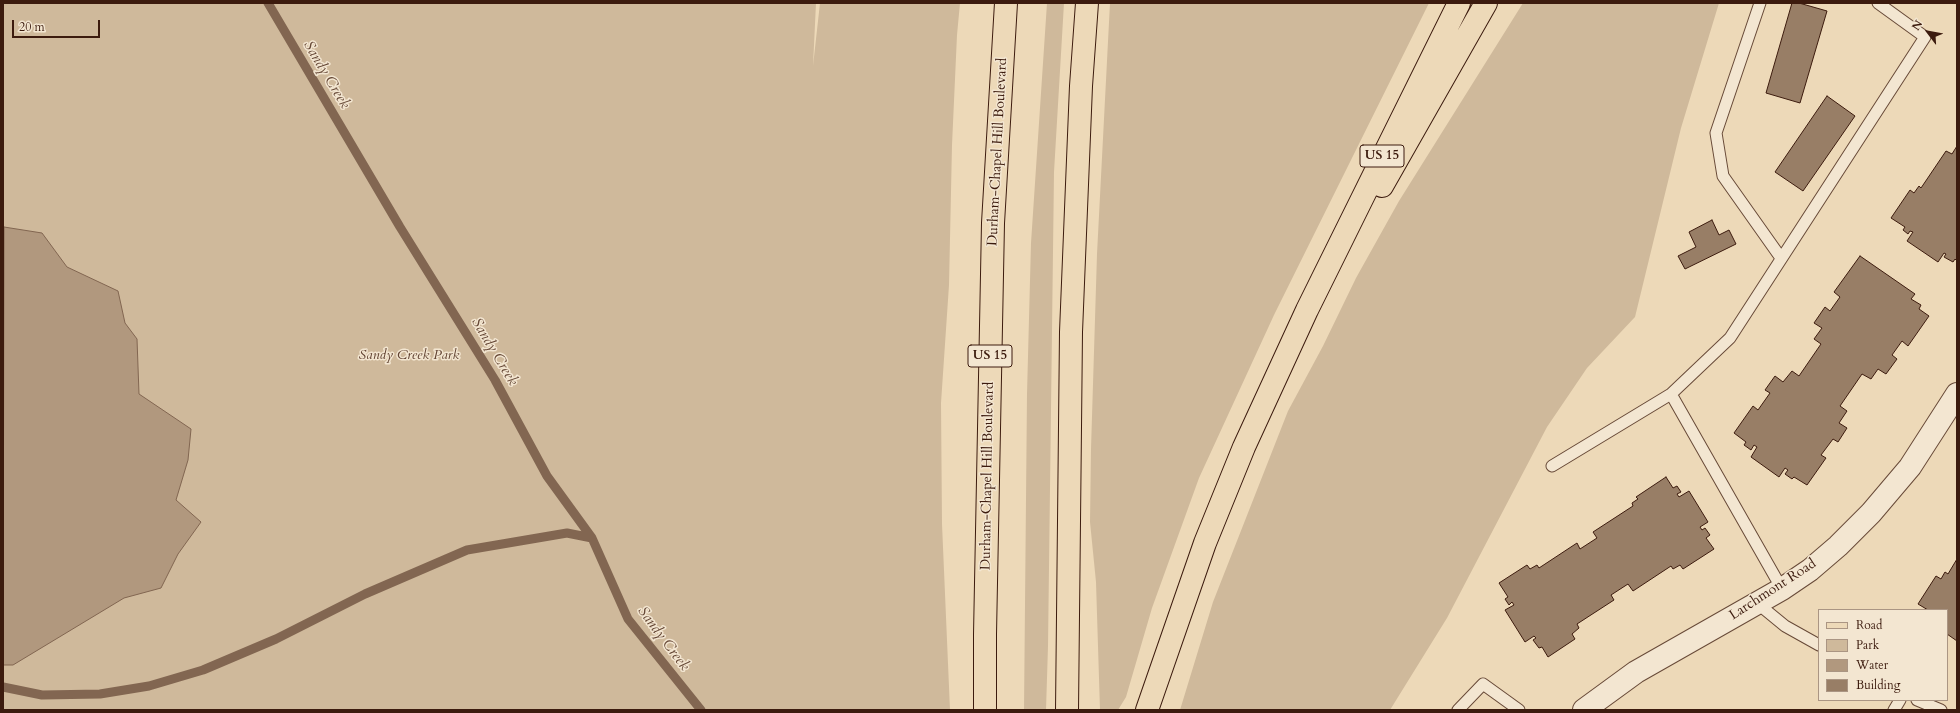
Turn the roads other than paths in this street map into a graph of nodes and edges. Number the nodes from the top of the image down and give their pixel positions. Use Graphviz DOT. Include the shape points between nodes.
graph roads {
  1 [pos="1006,3"];
  2 [pos="1087,3"];
  3 [pos="1459,3"];
  4 [pos="1486,3"];
  5 [pos="1760,3"];
  6 [pos="1878,3"];
  7 [pos="1781,258"];
  8 [pos="1307,310"];
  9 [pos="1671,394"];
  10 [pos="1957,394"];
  11 [pos="1552,466"];
  12 [pos="1782,589"];
  13 [pos="1757,603"];
  14 [pos="1818,645"];
  15 [pos="1899,701"];
  16 [pos="1919,701"];
  17 [pos="985,710"];
  18 [pos="1067,710"];
  19 [pos="1147,710"];
  20 [pos="1458,710"];
  21 [pos="1519,710"];
  22 [pos="1584,710"];
  23 [pos="1894,710"];
  24 [pos="1941,710"];
  1 -- 17 [label="main road, Durham-Chapel Hill Boulevard / US 15" via="993,223"];
  2 -- 18 [label="main road" via="1071,332"];
  3 -- 8 [label="main road, US 15"];
  4 -- 8 [label="main road" via="1318,299"];
  5 -- 7 [label="lane" via="1716,133 1723,176"];
  6 -- 7 [label="lane" via="1925,37"];
  7 -- 9 [label="lane" via="1730,338"];
  8 -- 19 [label="main road, US 15" via="1244,447 1205,544"];
  9 -- 11 [label="lane"];
  9 -- 12 [label="lane"];
  10 -- 12 [label="street, Larchmont Road" via="1910,467 1871,513 1810,570"];
  12 -- 13 [label="street, Larchmont Road"];
  13 -- 14 [label="lane" via="1785,626"];
  13 -- 22 [label="street, Larchmont Road" via="1636,672"];
  15 -- 23 [label="lane"];
  16 -- 24 [label="lane"];
  20 -- 21 [label="lane" via="1483,684"];
}
